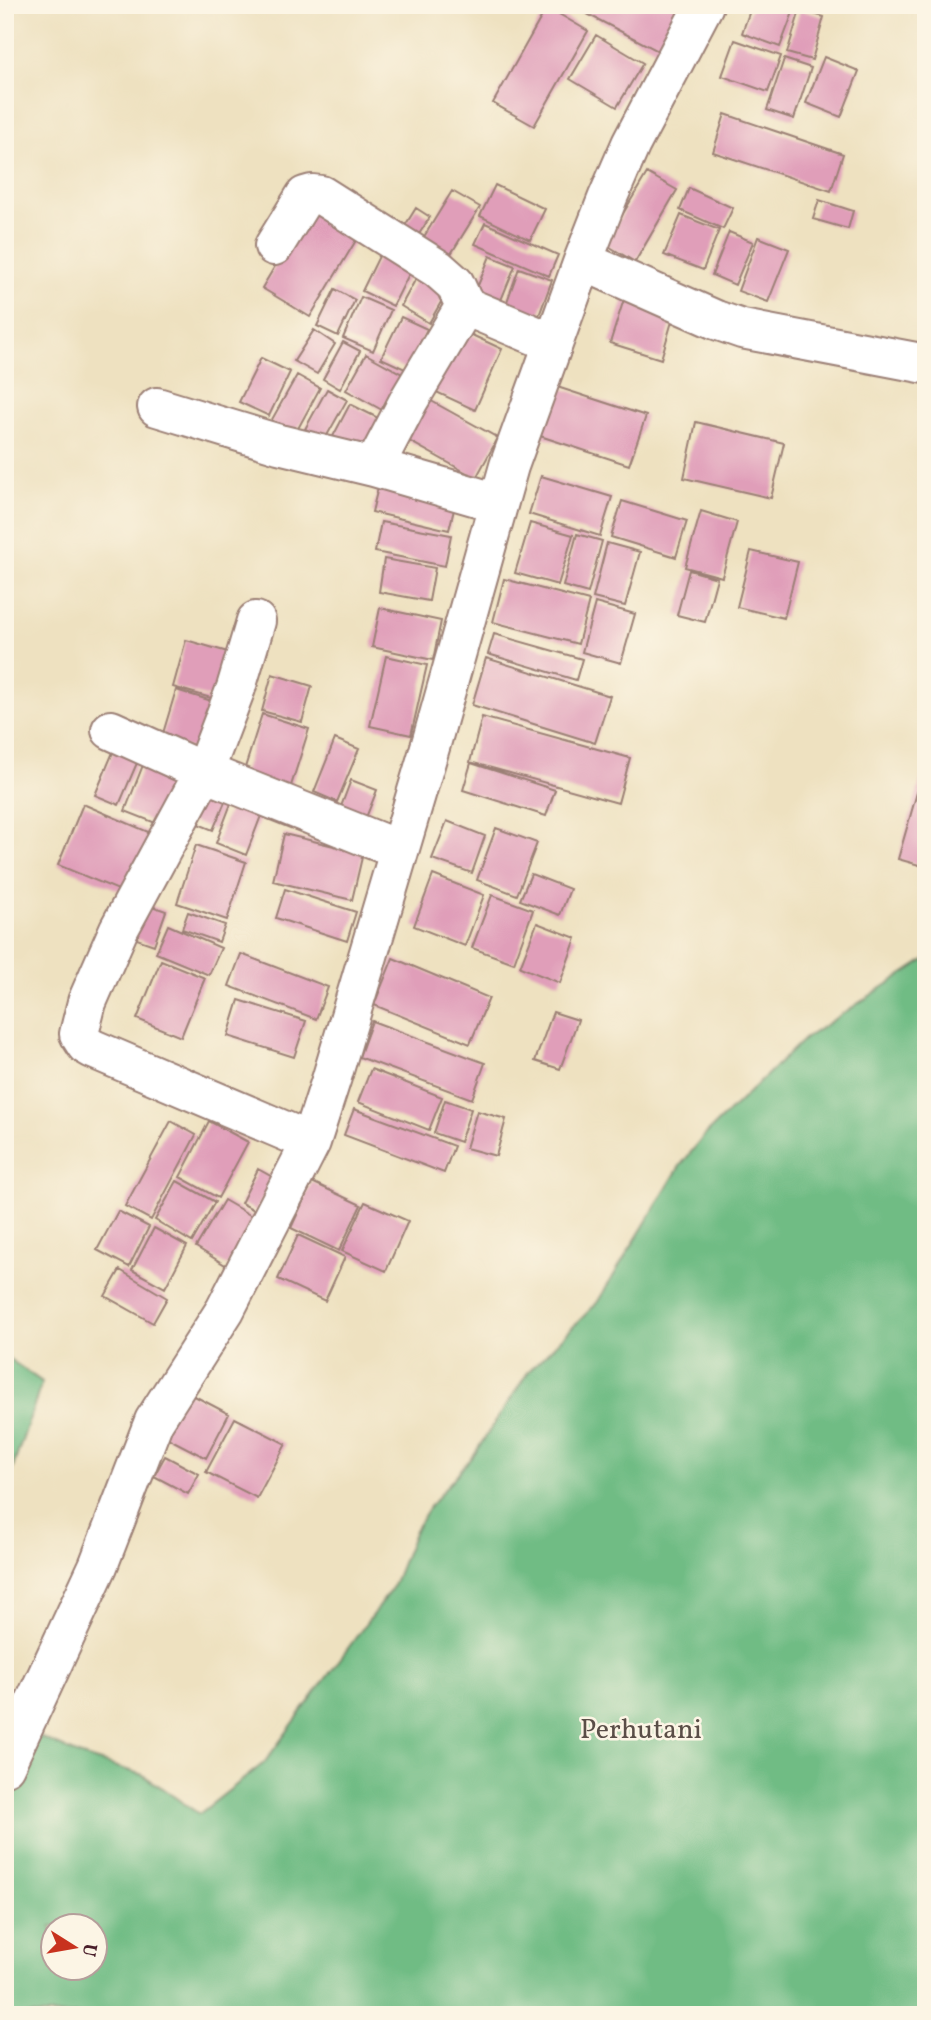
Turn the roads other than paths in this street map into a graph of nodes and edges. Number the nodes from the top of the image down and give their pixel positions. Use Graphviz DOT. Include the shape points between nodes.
graph roads {
  1 [pos="704,5"];
  2 [pos="274,246"];
  3 [pos="583,261"];
  4 [pos="464,306"];
  5 [pos="553,343"];
  6 [pos="926,364"];
  7 [pos="157,407"];
  8 [pos="374,467"];
  9 [pos="498,503"];
  10 [pos="256,621"];
  11 [pos="111,730"];
  12 [pos="204,772"];
  13 [pos="399,850"];
  14 [pos="311,1142"];
  15 [pos="5,1766"];
  1 -- 3 [label="street" via="631,144"];
  2 -- 4 [label="street" via="305,196 321,195 438,269 455,284"];
  3 -- 5 [label="street"];
  3 -- 6 [label="street" via="742,329"];
  4 -- 5 [label="street"];
  4 -- 8 [label="street"];
  5 -- 9 [label="street"];
  7 -- 8 [label="street"];
  8 -- 9 [label="street"];
  9 -- 13 [label="street"];
  10 -- 12 [label="street"];
  11 -- 12 [label="street"];
  12 -- 13 [label="street"];
  12 -- 14 [label="street" via="119,929 87,1002 79,1034 93,1049"];
  13 -- 14 [label="street"];
  14 -- 15 [label="street" via="225,1310 154,1421 103,1557"];
}
